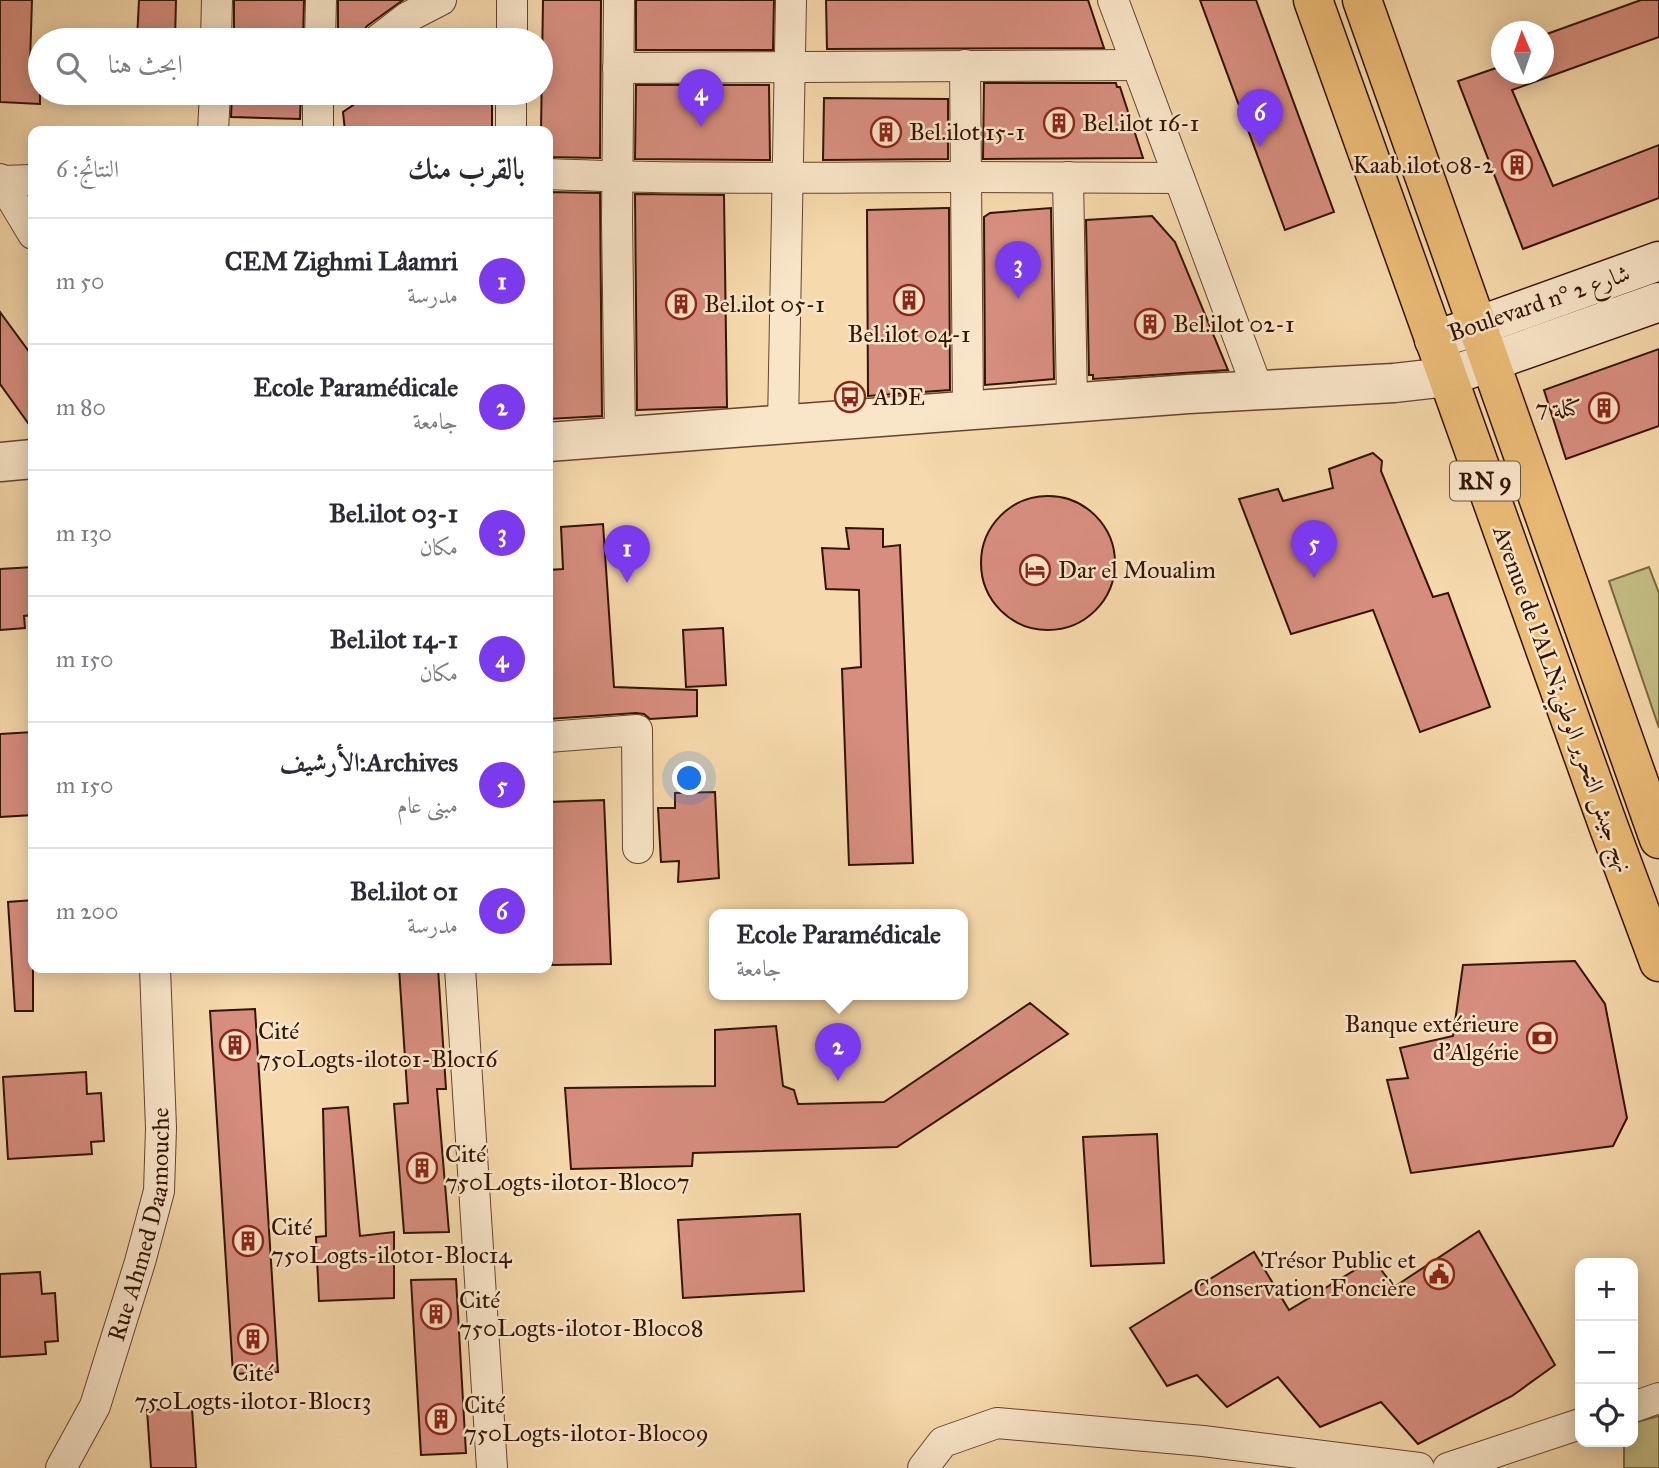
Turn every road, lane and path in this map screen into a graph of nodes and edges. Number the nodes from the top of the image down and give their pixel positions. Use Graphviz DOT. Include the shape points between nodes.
graph roads {
  1 [pos="217,0"];
  2 [pos="321,0"];
  3 [pos="441,0"];
  4 [pos="512,0"];
  5 [pos="619,0"];
  6 [pos="791,0"];
  7 [pos="1113,0"];
  8 [pos="1313,0"];
  9 [pos="1362,0"];
  10 [pos="409,8"];
  11 [pos="216,28"];
  12 [pos="320,28"];
  13 [pos="390,28"];
  14 [pos="512,28"];
  15 [pos="965,65"];
  16 [pos="1137,65"];
  17 [pos="790,66"];
  18 [pos="618,68"];
  19 [pos="214,105"];
  20 [pos="318,105"];
  21 [pos="511,105"];
  22 [pos="213,126"];
  23 [pos="318,126"];
  24 [pos="511,126"];
  25 [pos="553,174"];
  26 [pos="617,177"];
  27 [pos="966,177"];
  28 [pos="1068,177"];
  29 [pos="1179,178"];
  30 [pos="788,179"];
  31 [pos="1,180"];
  32 [pos="28,180"];
  33 [pos="28,226"];
  34 [pos="1659,261"];
  35 [pos="1659,302"];
  36 [pos="1478,326"];
  37 [pos="1434,340"];
  38 [pos="1491,362"];
  39 [pos="1447,377"];
  40 [pos="1394,383"];
  41 [pos="1258,390"];
  42 [pos="1072,402"];
  43 [pos="968,410"];
  44 [pos="783,424"];
  45 [pos="621,436"];
  46 [pos="553,442"];
  47 [pos="28,459"];
  48 [pos="0,462"];
  49 [pos="553,737"];
  50 [pos="1659,839"];
  51 [pos="638,848"];
  52 [pos="1659,962"];
  53 [pos="155,973"];
  54 [pos="460,973"];
  55 [pos="1659,1398"];
  56 [pos="1638,1405"];
  57 [pos="95,1406"];
  58 [pos="1575,1426"];
  59 [pos="61,1468"];
  60 [pos="84,1468"];
  61 [pos="492,1468"];
  62 [pos="923,1468"];
  63 [pos="1419,1468"];
  64 [pos="1448,1468"];
  1 -- 11 [label="street"];
  2 -- 12 [label="street"];
  3 -- 10 [label="street"];
  4 -- 14 [label="street"];
  5 -- 18 [label="street"];
  6 -- 17 [label="street"];
  7 -- 16 [label="street"];
  8 -- 37 [label="main road, Avenue de l'ALN;نهج جيش التحرير الوطني / RN 9"];
  9 -- 36 [label="main road, Avenue de l'ALN;نهج جيش التحرير الوطني"];
  10 -- 13 [label="street"];
  15 -- 16 [label="street"];
  15 -- 17 [label="street"];
  15 -- 27 [label="street"];
  16 -- 29 [label="street"];
  17 -- 18 [label="street"];
  17 -- 30 [label="street"];
  18 -- 26 [label="street"];
  19 -- 22 [label="street"];
  20 -- 23 [label="street"];
  21 -- 24 [label="street"];
  25 -- 26 [label="street"];
  26 -- 30 [label="street"];
  26 -- 45 [label="street"];
  27 -- 28 [label="street"];
  27 -- 30 [label="street"];
  27 -- 43 [label="street"];
  28 -- 29 [label="street"];
  28 -- 42 [label="street"];
  29 -- 41 [label="street"];
  30 -- 44 [label="street"];
  31 -- 32 [label="street"];
  31 -- 33 [label="street"];
  34 -- 36 [label="street, Boulevard n° شارع 2"];
  35 -- 38 [label="street, Boulevard n° شارع 2"];
  36 -- 37 [label="street, Boulevard n° شارع 2"];
  36 -- 38 [label="main road, Avenue de l'ALN;نهج جيش التحرير الوطني"];
  37 -- 39 [label="main road, Avenue de l'ALN;نهج جيش التحرير الوطني / RN 9"];
  37 -- 40 [label="street, Boulevard n° شارع 2"];
  38 -- 39 [label="street, Boulevard n° شارع 2"];
  38 -- 50 [label="main road, Avenue de l'ALN;نهج جيش التحرير الوطني / RN 9"];
  39 -- 40 [label="street, Boulevard n° شارع 2"];
  39 -- 52 [label="main road, Avenue de l'ALN;نهج جيش التحرير الوطني / RN 9"];
  40 -- 41 [label="street, Boulevard n° شارع 2"];
  41 -- 42 [label="street, Boulevard n° شارع 2"];
  42 -- 43 [label="street, Boulevard n° شارع 2"];
  43 -- 44 [label="street, Boulevard n° شارع 2"];
  44 -- 45 [label="street, Boulevard n° شارع 2"];
  45 -- 46 [label="street, Boulevard n° شارع 2"];
  47 -- 48 [label="street"];
  49 -- 51 [label="street" via="637,730"];
  53 -- 57 [label="street, Rue Ahmed Daamouche" via="159,1191"];
  54 -- 61 [label="street"];
  55 -- 56 [label="street"];
  57 -- 59 [label="street, Rue Ahmed Daamouche"];
  57 -- 60 [label="street"];
  58 -- 64 [label="street"];
  62 -- 63 [label="street" via="943,1442 997,1423 1203,1441"];
}
